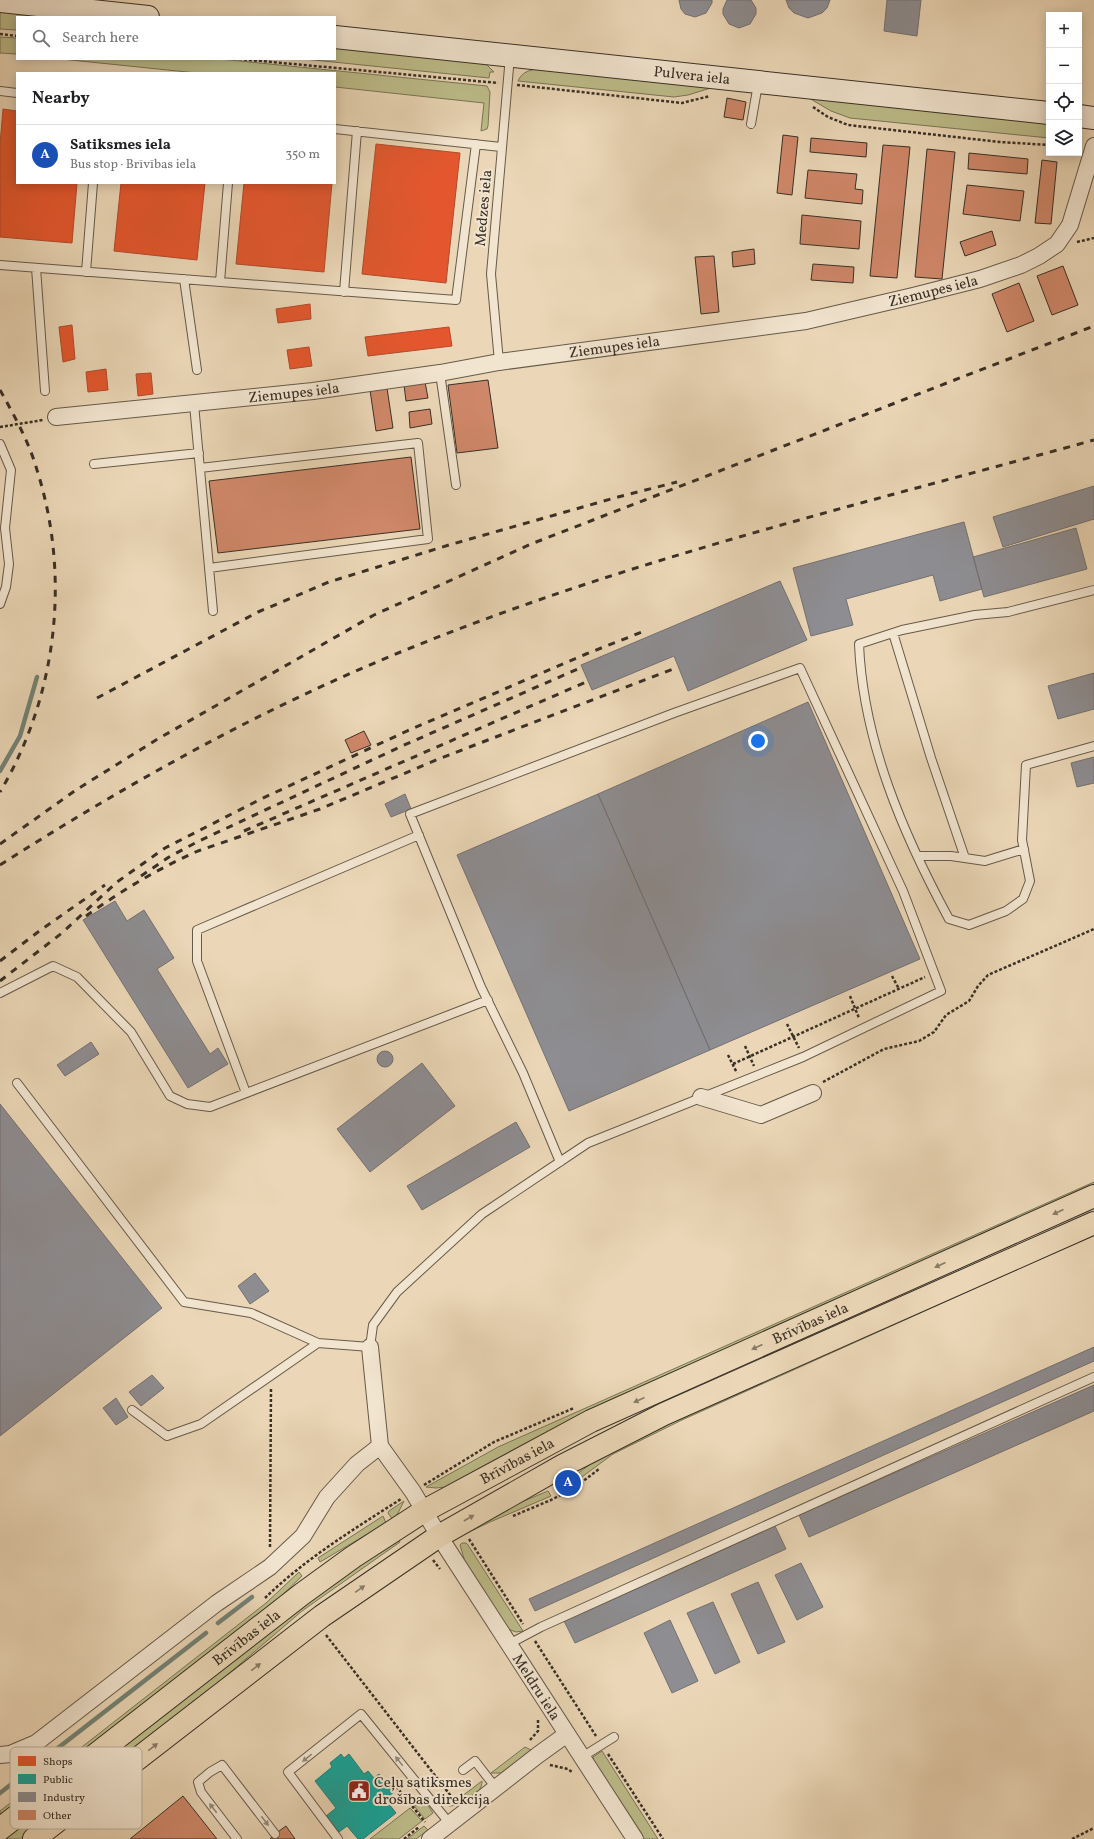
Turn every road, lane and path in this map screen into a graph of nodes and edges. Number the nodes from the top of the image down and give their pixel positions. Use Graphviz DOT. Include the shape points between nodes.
graph roads {
  1 [pos="0,1"];
  2 [pos="139,16"];
  3 [pos="0,34"];
  4 [pos="16,36"];
  5 [pos="336,37"];
  6 [pos="510,55"];
  7 [pos="250,60"];
  8 [pos="758,81"];
  9 [pos="507,84"];
  10 [pos="0,91"];
  11 [pos="16,93"];
  12 [pos="715,95"];
  13 [pos="807,103"];
  14 [pos="1046,113"];
  15 [pos="1082,116"];
  16 [pos="1094,118"];
  17 [pos="751,124"];
  18 [pos="336,128"];
  19 [pos="357,131"];
  20 [pos="476,144"];
  21 [pos="1046,145"];
  22 [pos="1094,146"];
  23 [pos="502,147"];
  24 [pos="93,184"];
  25 [pos="228,184"];
  26 [pos="1094,238"];
  27 [pos="1077,242"];
  28 [pos="0,265"];
  29 [pos="36,268"];
  30 [pos="86,272"];
  31 [pos="184,279"];
  32 [pos="220,282"];
  33 [pos="344,292"];
  34 [pos="499,362"];
  35 [pos="197,370"];
  36 [pos="440,373"];
  37 [pos="45,391"];
  38 [pos="194,404"];
  39 [pos="56,417"];
  40 [pos="0,427"];
  41 [pos="0,444"];
  42 [pos="199,453"];
  43 [pos="94,464"];
  44 [pos="200,468"];
  45 [pos="456,484"];
  46 [pos="209,568"];
  47 [pos="1094,590"];
  48 [pos="0,604"];
  49 [pos="213,611"];
  50 [pos="893,633"];
  51 [pos="1094,746"];
  52 [pos="419,835"];
  53 [pos="1024,849"];
  54 [pos="918,856"];
  55 [pos="965,858"];
  56 [pos="1094,929"];
  57 [pos="934,973"];
  58 [pos="892,976"];
  59 [pos="899,989"];
  60 [pos="0,993"];
  61 [pos="850,996"];
  62 [pos="488,1000"];
  63 [pos="855,1008"];
  64 [pos="787,1024"];
  65 [pos="864,1028"];
  66 [pos="793,1036"];
  67 [pos="745,1046"];
  68 [pos="728,1055"];
  69 [pos="749,1056"];
  70 [pos="803,1056"];
  71 [pos="732,1064"];
  72 [pos="757,1075"];
  73 [pos="740,1082"];
  74 [pos="17,1083"];
  75 [pos="813,1093"];
  76 [pos="246,1094"];
  77 [pos="701,1097"];
  78 [pos="560,1162"];
  79 [pos="1094,1196"];
  80 [pos="1094,1223"];
  81 [pos="318,1343"];
  82 [pos="370,1347"];
  83 [pos="271,1375"];
  84 [pos="1094,1377"];
  85 [pos="132,1410"];
  86 [pos="380,1446"];
  87 [pos="424,1511"];
  88 [pos="438,1536"];
  89 [pos="467,1537"];
  90 [pos="432,1559"];
  91 [pos="270,1567"];
  92 [pos="442,1571"];
  93 [pos="324,1633"];
  94 [pos="530,1634"];
  95 [pos="509,1644"];
  96 [pos="536,1712"];
  97 [pos="567,1734"];
  98 [pos="614,1737"];
  99 [pos="528,1742"];
  100 [pos="602,1745"];
  101 [pos="27,1747"];
  102 [pos="105,1747"];
  103 [pos="10,1754"];
  104 [pos="0,1755"];
  105 [pos="142,1755"];
  106 [pos="538,1755"];
  107 [pos="582,1757"];
  108 [pos="463,1770"];
  109 [pos="573,1773"];
  110 [pos="386,1782"];
  111 [pos="496,1788"];
  112 [pos="459,1796"];
  113 [pos="454,1800"];
  114 [pos="440,1811"];
  115 [pos="10,1821"];
  116 [pos="425,1822"];
  117 [pos="450,1824"];
  118 [pos="1094,1828"];
  119 [pos="0,1829"];
  120 [pos="47,1829"];
  121 [pos="275,1834"];
  122 [pos="34,1839"];
  123 [pos="237,1839"];
  124 [pos="338,1839"];
  125 [pos="404,1839"];
  126 [pos="430,1839"];
  127 [pos="635,1839"];
  128 [pos="663,1839"];
  129 [pos="1072,1839"];
  1 -- 2 [label="main road"];
  3 -- 4 [label="path"];
  5 -- 6 [label="main road, Pulvera iela"];
  6 -- 8 [label="main road, Pulvera iela"];
  6 -- 9 [label="lane, Medzes iela"];
  7 -- 9 [label="path"];
  8 -- 14 [label="main road, Pulvera iela"];
  8 -- 17 [label="lane"];
  9 -- 12 [label="path" via="682,103"];
  9 -- 23 [label="lane, Medzes iela"];
  10 -- 11 [label="lane"];
  13 -- 21 [label="path" via="828,117 848,125"];
  15 -- 16 [label="main road"];
  18 -- 19 [label="lane"];
  19 -- 20 [label="lane"];
  19 -- 33 [label="lane"];
  20 -- 23 [label="lane"];
  20 -- 33 [label="lane" via="456,300"];
  22 -- 34 [label="street, Ziemupes iela" via="1070,225 1057,244 1021,265 973,281 806,321"];
  23 -- 34 [label="lane, Medzes iela" via="491,274"];
  24 -- 30 [label="lane"];
  25 -- 32 [label="lane"];
  26 -- 27 [label="path"];
  28 -- 29 [label="lane"];
  29 -- 30 [label="lane"];
  29 -- 37 [label="lane"];
  30 -- 31 [label="lane"];
  31 -- 32 [label="lane"];
  31 -- 35 [label="lane"];
  32 -- 33 [label="lane"];
  34 -- 36 [label="street, Ziemupes iela"];
  36 -- 38 [label="street, Ziemupes iela"];
  36 -- 45 [label="lane"];
  38 -- 39 [label="street, Ziemupes iela"];
  38 -- 42 [label="lane"];
  39 -- 40 [label="path"];
  41 -- 48 [label="lane" via="11,470 5,528 9,564 6,587"];
  42 -- 43 [label="lane"];
  42 -- 44 [label="lane"];
  44 -- 46 [label="lane"];
  44 -- 46 [label="lane" via="418,443 428,539"];
  46 -- 49 [label="lane"];
  47 -- 50 [label="lane" via="1008,612 975,615"];
  50 -- 54 [label="lane" via="860,644 860,659 879,761"];
  50 -- 55 [label="lane"];
  51 -- 53 [label="lane" via="1026,765 1022,840"];
  52 -- 57 [label="lane" via="410,814 674,712 800,668 903,891"];
  52 -- 62 [label="lane"];
  52 -- 76 [label="lane" via="197,930 197,961"];
  53 -- 54 [label="lane" via="1030,881 1023,899 1006,911 969,925 949,919"];
  53 -- 55 [label="lane" via="985,861"];
  54 -- 55 [label="lane"];
  56 -- 75 [label="path" via="988,975 969,1001 946,1015 934,1032 919,1041 884,1049 824,1081"];
  57 -- 59 [label="path"];
  57 -- 65 [label="lane" via="941,991"];
  58 -- 59 [label="path"];
  59 -- 63 [label="path"];
  60 -- 76 [label="lane" via="53,966 77,977 131,1032 170,1096 187,1104 210,1108"];
  61 -- 63 [label="path"];
  62 -- 76 [label="lane"];
  62 -- 78 [label="lane" via="523,1073"];
  63 -- 65 [label="path"];
  63 -- 66 [label="path"];
  64 -- 66 [label="path"];
  65 -- 70 [label="lane"];
  66 -- 69 [label="path"];
  66 -- 70 [label="path"];
  67 -- 69 [label="path"];
  68 -- 71 [label="path"];
  69 -- 71 [label="path"];
  69 -- 72 [label="path"];
  70 -- 72 [label="lane"];
  71 -- 73 [label="path"];
  72 -- 73 [label="lane"];
  73 -- 77 [label="lane"];
  74 -- 81 [label="lane" via="184,1302 251,1313"];
  75 -- 77 [label="street" via="761,1115"];
  77 -- 78 [label="lane" via="588,1143"];
  78 -- 82 [label="lane" via="482,1214 397,1292 373,1325"];
  79 -- 87 [label="highway, Brīvības iela, one-way" via="591,1421"];
  88 -- 80 [label="highway, Brīvības iela, one-way" via="562,1466 664,1414"];
  81 -- 82 [label="lane"];
  81 -- 83 [label="lane"];
  82 -- 86 [label="street"];
  83 -- 85 [label="lane" via="201,1424 167,1436"];
  83 -- 91 [label="path"];
  84 -- 94 [label="lane"];
  86 -- 87 [label="street, Meldru iela"];
  86 -- 91 [label="street" via="342,1480 327,1497 303,1536"];
  87 -- 88 [label="street, Meldru iela"];
  87 -- 102 [label="highway, Brīvības iela" via="302,1594"];
  88 -- 95 [label="street, Meldru iela"];
  105 -- 88 [label="highway, Brīvības iela, one-way" via="322,1616"];
  89 -- 94 [label="path"];
  90 -- 92 [label="path"];
  91 -- 101 [label="street" via="210,1608 36,1743"];
  93 -- 113 [label="path"];
  94 -- 95 [label="lane"];
  94 -- 100 [label="path"];
  95 -- 97 [label="street, Meldru iela"];
  96 -- 99 [label="path" via="538,1731"];
  97 -- 106 [label="street"];
  97 -- 107 [label="street, Meldru iela"];
  98 -- 100 [label="lane"];
  100 -- 107 [label="lane"];
  100 -- 128 [label="path"];
  103 -- 104 [label="street"];
  106 -- 109 [label="path" via="545,1764 568,1769"];
  106 -- 111 [label="street"];
  107 -- 127 [label="street, Meldru iela"];
  108 -- 111 [label="lane" via="475,1761"];
  110 -- 116 [label="path" via="390,1779"];
  111 -- 117 [label="street"];
  112 -- 113 [label="path"];
  113 -- 114 [label="path"];
  114 -- 116 [label="path"];
  114 -- 117 [label="lane"];
  114 -- 124 [label="lane, one-way" via="361,1714 288,1772"];
  115 -- 119 [label="highway, Brīvības iela"];
  116 -- 125 [label="path"];
  117 -- 126 [label="street"];
  118 -- 129 [label="path"];
  122 -- 120 [label="highway, Brīvības iela, one-way"];
  123 -- 121 [label="lane, one-way" via="201,1792 198,1782 222,1765"];
}
